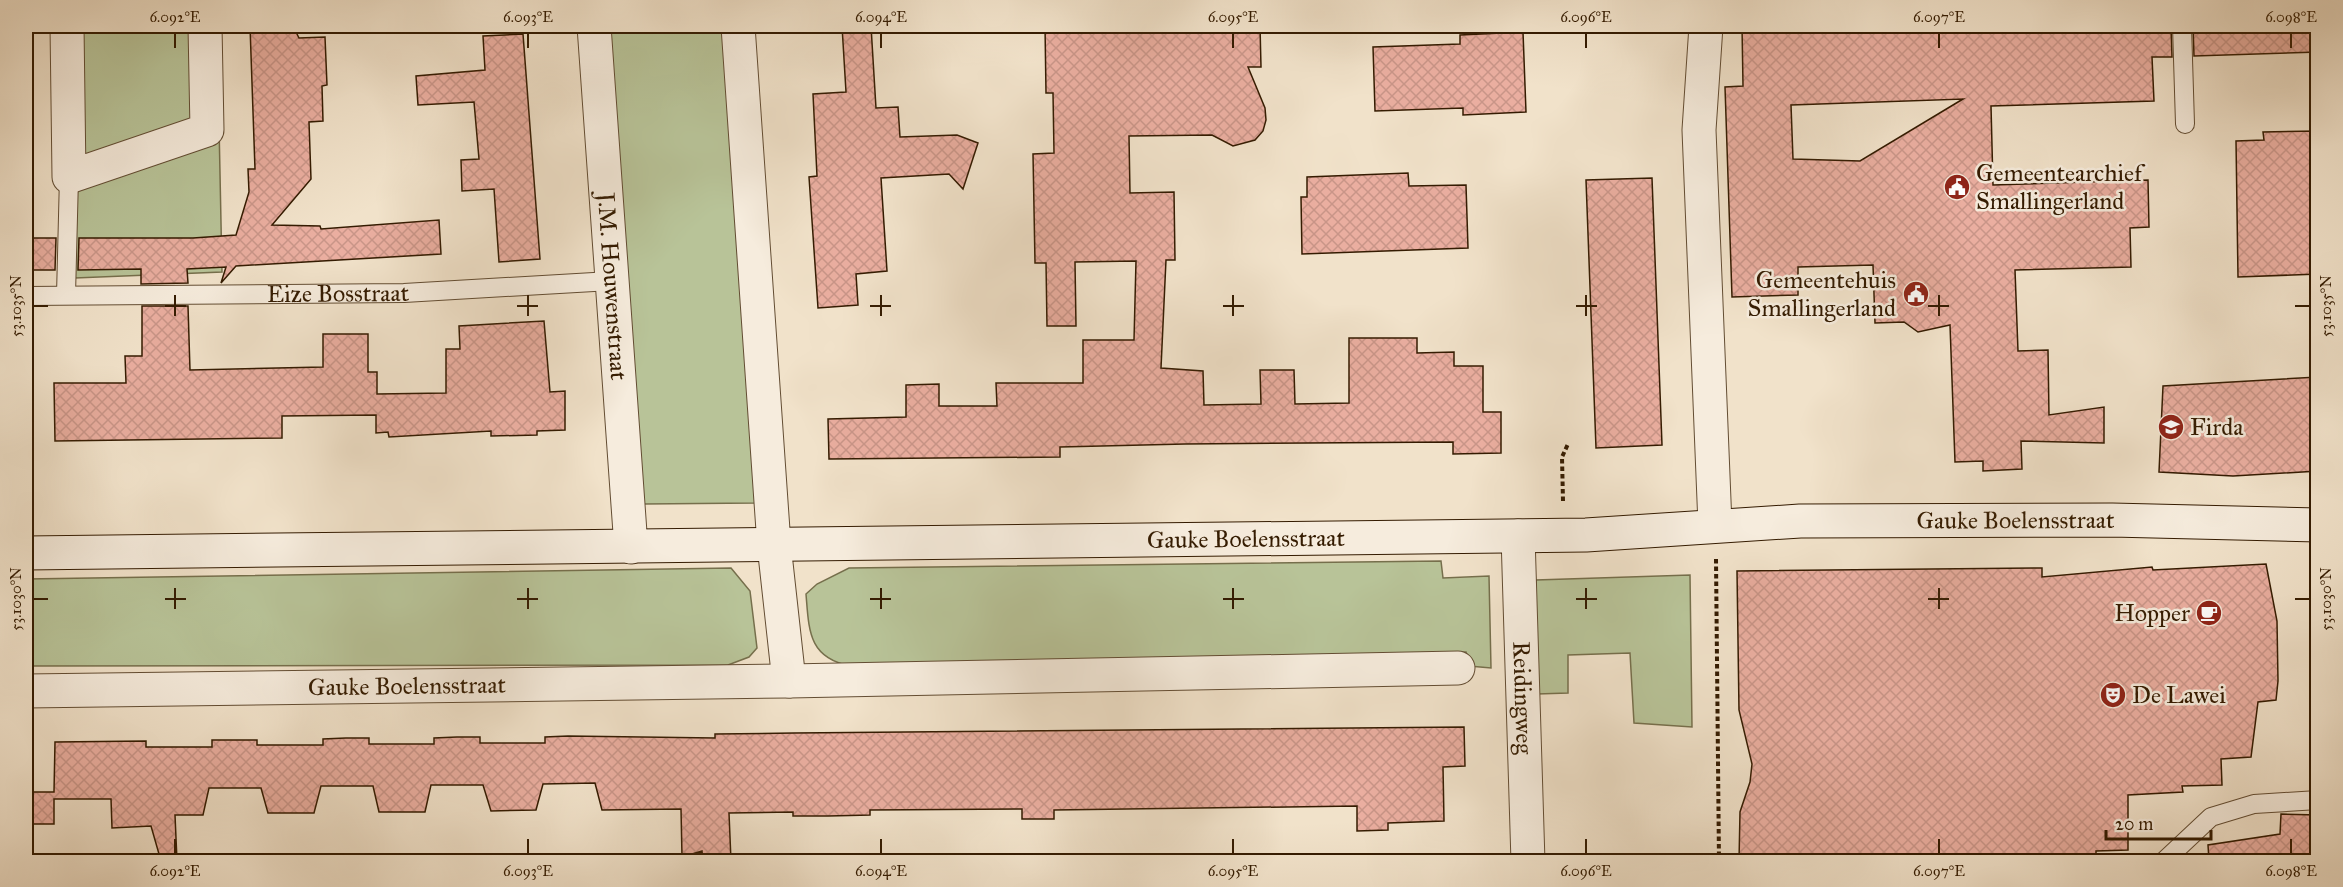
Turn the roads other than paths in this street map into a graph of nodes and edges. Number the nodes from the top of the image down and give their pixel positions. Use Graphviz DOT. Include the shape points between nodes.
graph roads {
  1 [pos="67,26"];
  2 [pos="205,26"];
  3 [pos="594,26"];
  4 [pos="738,26"];
  5 [pos="1706,26"];
  6 [pos="2182,26"];
  7 [pos="2185,124"];
  8 [pos="69,177"];
  9 [pos="611,281"];
  10 [pos="66,295"];
  11 [pos="26,296"];
  12 [pos="2318,525"];
  13 [pos="1518,536"];
  14 [pos="1716,540"];
  15 [pos="774,545"];
  16 [pos="631,547"];
  17 [pos="26,553"];
  18 [pos="1458,668"];
  19 [pos="789,681"];
  20 [pos="26,691"];
  21 [pos="2318,800"];
  22 [pos="1528,861"];
  23 [pos="2163,861"];
  1 -- 8 [label="street"];
  2 -- 8 [label="street" via="207,130"];
  3 -- 9 [label="street, J.M. Houwenstraat"];
  4 -- 15 [label="street"];
  5 -- 14 [label="street" via="1698,130"];
  6 -- 7 [label="lane"];
  8 -- 10 [label="lane"];
  9 -- 10 [label="lane, Eize Bosstraat" via="404,293"];
  9 -- 16 [label="street, J.M. Houwenstraat"];
  10 -- 11 [label="lane, Eize Bosstraat"];
  12 -- 14 [label="street, Gauke Boelensstraat" via="2191,521 1800,521"];
  13 -- 14 [label="street, Gauke Boelensstraat"];
  13 -- 15 [label="street, Gauke Boelensstraat"];
  13 -- 22 [label="street, Reidingweg"];
  15 -- 16 [label="street, Gauke Boelensstraat"];
  15 -- 19 [label="street"];
  16 -- 17 [label="street, Gauke Boelensstraat"];
  18 -- 19 [label="street, Gauke Boelensstraat"];
  19 -- 20 [label="street, Gauke Boelensstraat"];
  21 -- 23 [label="lane" via="2254,804 2211,818"];
}
